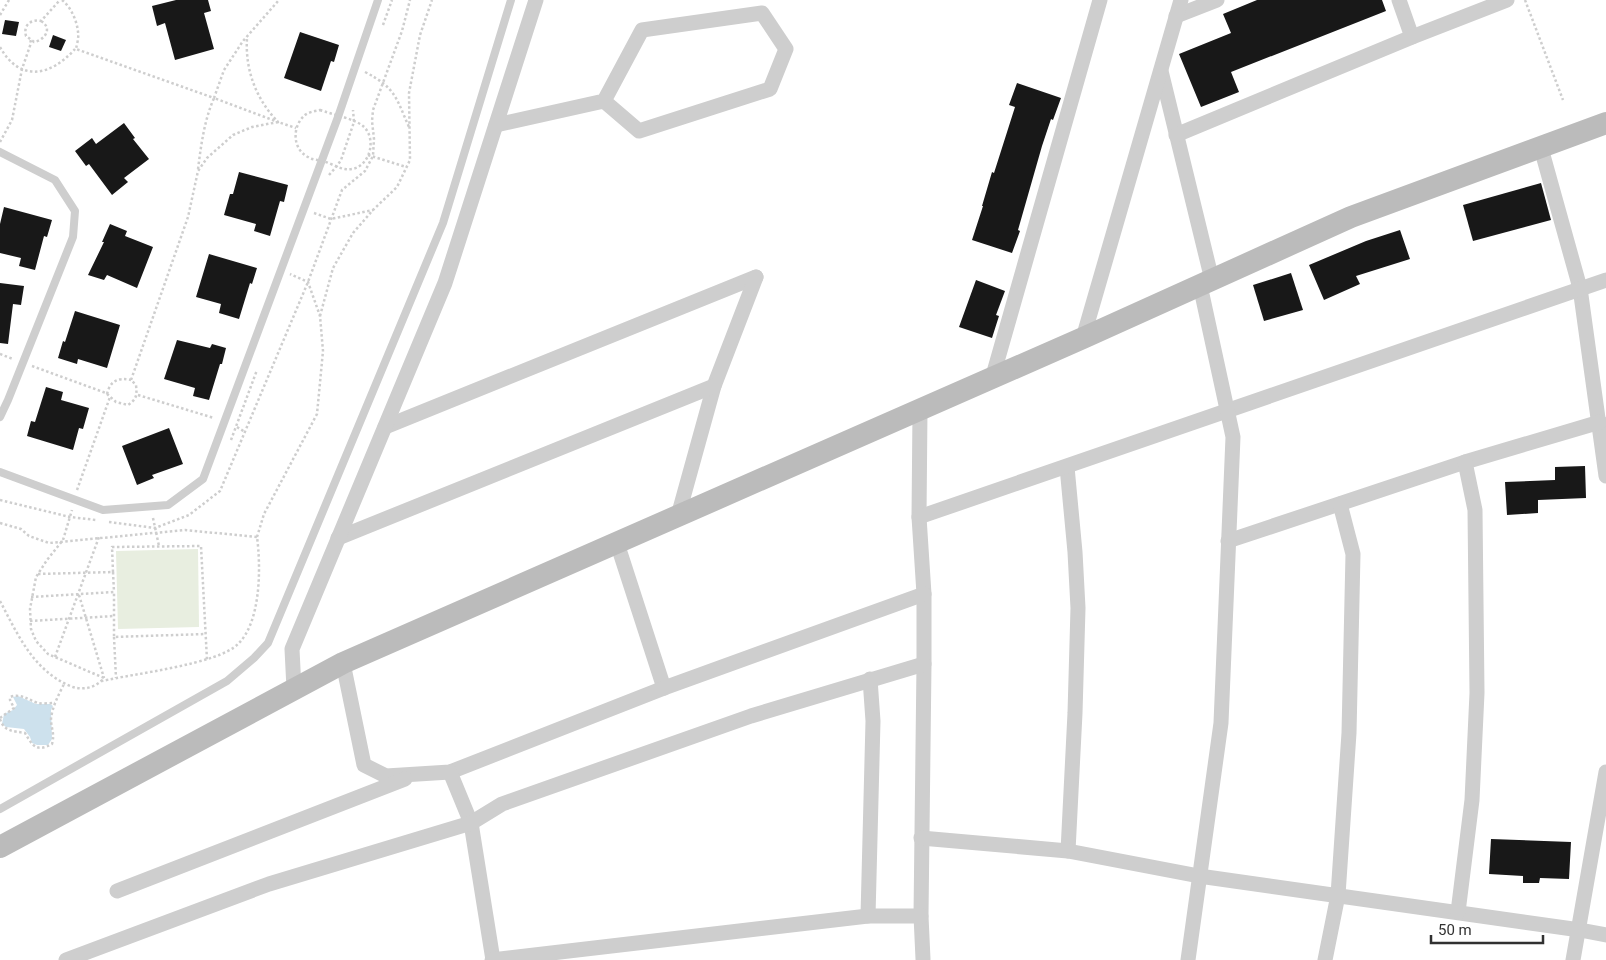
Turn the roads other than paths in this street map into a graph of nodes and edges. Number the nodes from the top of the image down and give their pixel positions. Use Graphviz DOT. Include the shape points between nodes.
graph roads {
  1 [pos="378,0"];
  2 [pos="511,0"];
  3 [pos="536,0"];
  4 [pos="1100,0"];
  5 [pos="1181,0"];
  6 [pos="1217,0"];
  7 [pos="1399,0"];
  8 [pos="1506,0"];
  9 [pos="1176,16"];
  10 [pos="1412,37"];
  11 [pos="1161,70"];
  12 [pos="604,101"];
  13 [pos="1606,123"];
  14 [pos="496,125"];
  15 [pos="1176,134"];
  16 [pos="1541,148"];
  17 [pos="0,152"];
  18 [pos="1606,280"];
  19 [pos="1206,283"];
  20 [pos="1580,288"];
  21 [pos="1083,338"];
  22 [pos="992,379"];
  23 [pos="714,386"];
  24 [pos="920,410"];
  25 [pos="1227,410"];
  26 [pos="0,417"];
  27 [pos="1600,422"];
  28 [pos="385,427"];
  29 [pos="1465,462"];
  30 [pos="1067,467"];
  31 [pos="0,472"];
  32 [pos="1606,476"];
  33 [pos="1340,504"];
  34 [pos="678,516"];
  35 [pos="919,517"];
  36 [pos="338,538"];
  37 [pos="1228,541"];
  38 [pos="617,543"];
  39 [pos="924,594"];
  40 [pos="343,663"];
  41 [pos="924,664"];
  42 [pos="870,679"];
  43 [pos="664,688"];
  44 [pos="294,689"];
  45 [pos="450,772"];
  46 [pos="1606,772"];
  47 [pos="418,774"];
  48 [pos="0,809"];
  49 [pos="471,823"];
  50 [pos="921,838"];
  51 [pos="0,847"];
  52 [pos="1068,851"];
  53 [pos="1199,876"];
  54 [pos="118,891"];
  55 [pos="1338,895"];
  56 [pos="1458,912"];
  57 [pos="868,916"];
  58 [pos="921,916"];
  59 [pos="1580,930"];
  60 [pos="1606,935"];
  61 [pos="66,960"];
  62 [pos="493,960"];
  63 [pos="924,960"];
  64 [pos="1188,960"];
  65 [pos="1325,960"];
  66 [pos="1573,960"];
  1 -- 31 [label="lane" via="338,117 203,479 168,505 104,510"];
  2 -- 48 [label="lane" via="443,223 268,643 227,680"];
  3 -- 14 [label="street"];
  4 -- 22 [label="street"];
  5 -- 9 [label="street"];
  6 -- 9 [label="street"];
  7 -- 10 [label="street"];
  8 -- 10 [label="street"];
  9 -- 11 [label="street"];
  10 -- 15 [label="street"];
  11 -- 15 [label="street"];
  11 -- 21 [label="street"];
  12 -- 12 [label="street" via="642,30 762,13 786,49 770,89 639,131"];
  12 -- 14 [label="street"];
  13 -- 16 [label="main road"];
  14 -- 28 [label="street" via="445,284"];
  15 -- 19 [label="street"];
  16 -- 19 [label="main road" via="1351,217"];
  16 -- 20 [label="street"];
  17 -- 26 [label="lane" via="55,180 75,211 73,237"];
  18 -- 20 [label="street"];
  19 -- 21 [label="main road"];
  19 -- 25 [label="street"];
  20 -- 25 [label="street"];
  20 -- 27 [label="street"];
  21 -- 22 [label="main road"];
  22 -- 24 [label="main road"];
  23 -- 28 [label="street" via="756,276"];
  23 -- 34 [label="street"];
  23 -- 36 [label="street"];
  24 -- 34 [label="main road"];
  24 -- 35 [label="street"];
  25 -- 30 [label="street"];
  25 -- 37 [label="street" via="1233,437"];
  27 -- 29 [label="street"];
  27 -- 32 [label="street"];
  28 -- 36 [label="street"];
  29 -- 33 [label="street"];
  29 -- 56 [label="street" via="1475,510 1477,694 1472,800"];
  30 -- 35 [label="street"];
  30 -- 52 [label="street" via="1078,608"];
  33 -- 37 [label="street"];
  33 -- 55 [label="street" via="1354,554 1349,733"];
  34 -- 38 [label="main road"];
  35 -- 39 [label="street"];
  36 -- 44 [label="street" via="292,649"];
  37 -- 53 [label="street" via="1221,723"];
  38 -- 40 [label="main road"];
  38 -- 43 [label="street"];
  39 -- 41 [label="street"];
  39 -- 43 [label="street"];
  40 -- 44 [label="main road"];
  40 -- 47 [label="street" via="364,765 386,776"];
  41 -- 42 [label="street"];
  41 -- 50 [label="street"];
  42 -- 49 [label="street" via="751,716 502,804"];
  42 -- 57 [label="street" via="873,721"];
  43 -- 45 [label="street"];
  44 -- 51 [label="main road"];
  45 -- 47 [label="street"];
  45 -- 49 [label="street"];
  46 -- 59 [label="street"];
  47 -- 54 [label="street"];
  49 -- 61 [label="street" via="269,884"];
  49 -- 62 [label="street"];
  50 -- 52 [label="street"];
  50 -- 58 [label="street"];
  52 -- 53 [label="street"];
  53 -- 55 [label="street"];
  53 -- 64 [label="street"];
  55 -- 56 [label="street"];
  55 -- 65 [label="street"];
  56 -- 59 [label="street"];
  57 -- 58 [label="street"];
  57 -- 62 [label="street"];
  58 -- 63 [label="street"];
  59 -- 60 [label="street"];
  59 -- 66 [label="street"];
}
